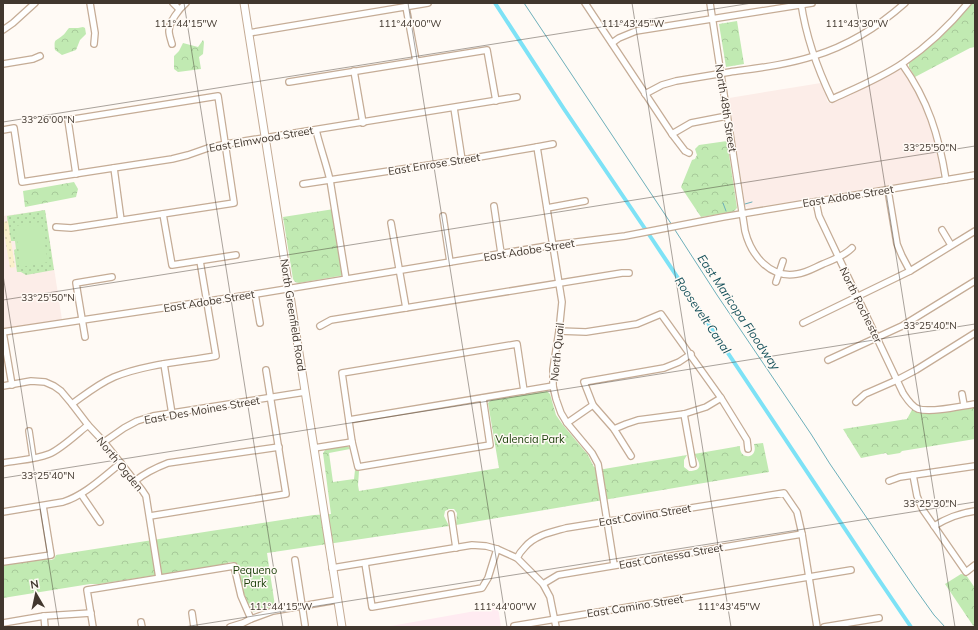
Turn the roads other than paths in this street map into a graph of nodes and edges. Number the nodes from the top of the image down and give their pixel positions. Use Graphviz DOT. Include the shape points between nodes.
graph roads {
  1 [pos="35,3"];
  2 [pos="90,3"];
  3 [pos="173,3"];
  4 [pos="186,3"];
  5 [pos="244,3"];
  6 [pos="428,3"];
  7 [pos="585,3"];
  8 [pos="710,3"];
  9 [pos="812,3"];
  10 [pos="904,3"];
  11 [pos="968,3"];
  12 [pos="801,4"];
  13 [pos="406,7"];
  14 [pos="179,9"];
  15 [pos="712,19"];
  16 [pos="3,30"];
  17 [pos="249,33"];
  18 [pos="612,43"];
  19 [pos="94,44"];
  20 [pos="172,44"];
  21 [pos="40,56"];
  22 [pos="814,56"];
  23 [pos="416,61"];
  24 [pos="3,64"];
  25 [pos="902,64"];
  26 [pos="354,71"];
  27 [pos="721,74"];
  28 [pos="289,82"];
  29 [pos="645,94"];
  30 [pos="516,97"];
  31 [pos="496,101"];
  32 [pos="454,108"];
  33 [pos="727,116"];
  34 [pos="363,122"];
  35 [pos="3,130"];
  36 [pos="316,130"];
  37 [pos="672,134"];
  38 [pos="265,138"];
  39 [pos="226,144"];
  40 [pos="553,144"];
  41 [pos="537,147"];
  42 [pos="689,154"];
  43 [pos="462,160"];
  44 [pos="114,168"];
  45 [pos="76,174"];
  46 [pos="975,175"];
  47 [pos="330,180"];
  48 [pos="946,180"];
  49 [pos="303,184"];
  50 [pos="888,190"];
  51 [pos="585,201"];
  52 [pos="816,202"];
  53 [pos="494,206"];
  54 [pos="547,208"];
  55 [pos="163,214"];
  56 [pos="743,214"];
  57 [pos="443,216"];
  58 [pos="122,220"];
  59 [pos="391,223"];
  60 [pos="56,227"];
  61 [pos="942,230"];
  62 [pos="975,231"];
  63 [pos="553,245"];
  64 [pos="951,245"];
  65 [pos="852,248"];
  66 [pos="501,253"];
  67 [pos="236,255"];
  68 [pos="838,257"];
  69 [pos="783,260"];
  70 [pos="200,261"];
  71 [pos="450,262"];
  72 [pos="400,270"];
  73 [pos="910,271"];
  74 [pos="629,273"];
  75 [pos="780,273"];
  76 [pos="112,277"];
  77 [pos="346,279"];
  78 [pos="975,281"];
  79 [pos="776,282"];
  80 [pos="559,283"];
  81 [pos="289,288"];
  82 [pos="255,294"];
  83 [pos="857,297"];
  84 [pos="207,301"];
  85 [pos="406,308"];
  86 [pos="82,321"];
  87 [pos="260,323"];
  88 [pos="803,323"];
  89 [pos="320,326"];
  90 [pos="559,331"];
  91 [pos="3,332"];
  92 [pos="975,333"];
  93 [pos="85,337"];
  94 [pos="877,338"];
  95 [pos="691,354"];
  96 [pos="828,360"];
  97 [pos="164,364"];
  98 [pos="266,370"];
  99 [pos="897,380"];
  100 [pos="12,384"];
  101 [pos="3,386"];
  102 [pos="553,386"];
  103 [pos="524,391"];
  104 [pos="305,392"];
  105 [pos="962,394"];
  106 [pos="271,398"];
  107 [pos="483,398"];
  108 [pos="721,398"];
  109 [pos="856,402"];
  110 [pos="72,404"];
  111 [pos="975,404"];
  112 [pos="964,405"];
  113 [pos="593,406"];
  114 [pos="172,414"];
  115 [pos="684,414"];
  116 [pos="349,420"];
  117 [pos="567,423"];
  118 [pos="88,425"];
  119 [pos="614,429"];
  120 [pos="29,432"];
  121 [pos="104,442"];
  122 [pos="352,442"];
  123 [pos="279,447"];
  124 [pos="314,448"];
  125 [pos="748,450"];
  126 [pos="631,456"];
  127 [pos="33,458"];
  128 [pos="3,463"];
  129 [pos="121,463"];
  130 [pos="693,464"];
  131 [pos="975,466"];
  132 [pos="913,475"];
  133 [pos="135,481"];
  134 [pos="889,481"];
  135 [pos="81,494"];
  136 [pos="43,506"];
  137 [pos="975,511"];
  138 [pos="3,512"];
  139 [pos="451,514"];
  140 [pos="150,516"];
  141 [pos="100,522"];
  142 [pos="607,522"];
  143 [pos="934,526"];
  144 [pos="802,534"];
  145 [pos="456,548"];
  146 [pos="497,549"];
  147 [pos="517,558"];
  148 [pos="295,560"];
  149 [pos="3,562"];
  150 [pos="365,562"];
  151 [pos="614,565"];
  152 [pos="975,565"];
  153 [pos="332,568"];
  154 [pos="851,570"];
  155 [pos="159,578"];
  156 [pos="809,578"];
  157 [pos="543,584"];
  158 [pos="337,600"];
  159 [pos="302,606"];
  160 [pos="91,613"];
  161 [pos="192,613"];
  162 [pos="44,616"];
  163 [pos="879,618"];
  164 [pos="251,619"];
  165 [pos="555,620"];
  166 [pos="3,622"];
  167 [pos="305,625"];
  168 [pos="514,626"];
  169 [pos="45,627"];
  170 [pos="93,627"];
  171 [pos="194,627"];
  172 [pos="230,627"];
  173 [pos="342,627"];
  174 [pos="556,627"];
  175 [pos="817,627"];
  176 [pos="824,627"];
  1 -- 16 [label="street"];
  2 -- 19 [label="street" via="95,33"];
  3 -- 14 [label="street"];
  4 -- 14 [label="street"];
  5 -- 17 [label="main road, North Greenfield Road"];
  6 -- 13 [label="street"];
  7 -- 18 [label="street"];
  8 -- 15 [label="street, North 48th Street"];
  9 -- 12 [label="street"];
  10 -- 22 [label="street" via="871,30"];
  11 -- 25 [label="street" via="944,30"];
  12 -- 15 [label="street"];
  12 -- 22 [label="street"];
  13 -- 17 [label="street"];
  13 -- 23 [label="street"];
  14 -- 20 [label="street" via="169,31"];
  15 -- 18 [label="street" via="636,31"];
  15 -- 27 [label="street, North 48th Street"];
  17 -- 38 [label="main road, North Greenfield Road"];
  18 -- 29 [label="street"];
  21 -- 24 [label="street"];
  22 -- 25 [label="street" via="832,99"];
  22 -- 27 [label="street" via="770,67"];
  23 -- 26 [label="street"];
  23 -- 31 [label="street" via="487,50"];
  25 -- 48 [label="street" via="913,79 931,118 941,150"];
  26 -- 28 [label="street"];
  26 -- 34 [label="street"];
  27 -- 29 [label="street" via="676,81"];
  27 -- 33 [label="street, North 48th Street"];
  29 -- 37 [label="street"];
  30 -- 31 [label="street, East Elmwood Street"];
  31 -- 32 [label="street, East Elmwood Street"];
  32 -- 34 [label="street, East Elmwood Street"];
  32 -- 43 [label="street"];
  33 -- 37 [label="street" via="691,123"];
  33 -- 56 [label="street, North 48th Street"];
  34 -- 36 [label="street, East Elmwood Street"];
  35 -- 45 [label="street, East Elmwood Street" via="14,128 22,182"];
  36 -- 38 [label="street, East Elmwood Street"];
  36 -- 47 [label="street"];
  37 -- 42 [label="street"];
  38 -- 39 [label="street, East Elmwood Street"];
  38 -- 81 [label="main road, North Greenfield Road"];
  39 -- 44 [label="street, East Elmwood Street" via="172,159"];
  39 -- 45 [label="street" via="218,96 68,120"];
  39 -- 55 [label="street" via="234,203"];
  40 -- 41 [label="street, East Enrose Street"];
  41 -- 43 [label="street, East Enrose Street"];
  41 -- 54 [label="street, North Quail"];
  43 -- 47 [label="street, East Enrose Street"];
  44 -- 45 [label="street, East Elmwood Street"];
  44 -- 58 [label="street"];
  46 -- 48 [label="street, East Adobe Street"];
  47 -- 49 [label="street, East Enrose Street"];
  47 -- 77 [label="street"];
  48 -- 50 [label="street, East Adobe Street"];
  50 -- 52 [label="street, East Adobe Street"];
  50 -- 73 [label="street" via="897,244"];
  51 -- 54 [label="street"];
  52 -- 56 [label="street, East Adobe Street"];
  52 -- 68 [label="street, North Rochester" via="819,216"];
  53 -- 66 [label="street"];
  54 -- 63 [label="street, North Quail"];
  55 -- 58 [label="street"];
  55 -- 70 [label="street" via="172,265"];
  56 -- 63 [label="street, East Adobe Street" via="604,239"];
  56 -- 75 [label="street, North 48th Street" via="746,236 752,250 762,263"];
  57 -- 71 [label="street"];
  58 -- 60 [label="street" via="71,228"];
  59 -- 72 [label="street"];
  61 -- 64 [label="street"];
  62 -- 64 [label="street"];
  63 -- 66 [label="street, East Adobe Street"];
  63 -- 80 [label="street, North Quail"];
  64 -- 73 [label="street"];
  65 -- 68 [label="street"];
  66 -- 71 [label="street, East Adobe Street"];
  67 -- 70 [label="street"];
  68 -- 75 [label="street" via="804,273"];
  68 -- 83 [label="street, North Rochester"];
  69 -- 75 [label="street"];
  70 -- 84 [label="street"];
  71 -- 72 [label="street, East Adobe Street"];
  72 -- 77 [label="street, East Adobe Street"];
  72 -- 85 [label="street"];
  73 -- 83 [label="street"];
  74 -- 80 [label="street"];
  75 -- 79 [label="street"];
  76 -- 86 [label="street" via="76,283"];
  77 -- 81 [label="street, East Adobe Street"];
  78 -- 94 [label="street" via="902,326"];
  80 -- 85 [label="street"];
  80 -- 90 [label="street, North Quail" via="562,302"];
  81 -- 82 [label="street, East Adobe Street"];
  81 -- 104 [label="main road, North Greenfield Road"];
  82 -- 84 [label="street, East Adobe Street"];
  82 -- 87 [label="street"];
  83 -- 88 [label="street"];
  83 -- 94 [label="street, North Rochester"];
  84 -- 86 [label="street, East Adobe Street"];
  84 -- 97 [label="street" via="216,356"];
  85 -- 89 [label="street" via="331,320"];
  86 -- 91 [label="street, East Adobe Street"];
  86 -- 93 [label="street"];
  90 -- 95 [label="street" via="586,332 637,324 661,314"];
  90 -- 102 [label="street, North Quail"];
  91 -- 100 [label="street"];
  92 -- 99 [label="street"];
  94 -- 96 [label="street"];
  94 -- 99 [label="street, North Rochester"];
  95 -- 108 [label="street"];
  95 -- 113 [label="street" via="664,368 584,382"];
  97 -- 110 [label="street" via="114,377"];
  97 -- 114 [label="street"];
  98 -- 106 [label="street"];
  99 -- 109 [label="street" via="865,394"];
  99 -- 112 [label="street, North Rochester" via="906,399 919,409 936,410"];
  100 -- 101 [label="street, North Ogden"];
  100 -- 110 [label="street, North Ogden" via="45,382 61,391"];
  102 -- 103 [label="street"];
  102 -- 117 [label="street, North Quail" via="561,413"];
  103 -- 107 [label="street"];
  103 -- 116 [label="street" via="517,344 342,373"];
  104 -- 106 [label="street, East Des Moines Street"];
  104 -- 124 [label="main road, North Greenfield Road"];
  105 -- 112 [label="street"];
  106 -- 114 [label="street, East Des Moines Street"];
  106 -- 123 [label="street"];
  107 -- 116 [label="street"];
  107 -- 122 [label="street" via="490,445 358,467"];
  108 -- 115 [label="street" via="706,407"];
  108 -- 125 [label="street" via="747,440"];
  110 -- 118 [label="street, North Ogden"];
  111 -- 112 [label="street"];
  113 -- 117 [label="street"];
  113 -- 119 [label="street"];
  114 -- 121 [label="street, East Des Moines Street" via="137,421"];
  115 -- 119 [label="street" via="638,420"];
  115 -- 130 [label="street"];
  116 -- 122 [label="street"];
  117 -- 142 [label="street, North Quail" via="598,464"];
  118 -- 121 [label="street, North Ogden"];
  118 -- 127 [label="street" via="54,452"];
  119 -- 126 [label="street"];
  120 -- 127 [label="street"];
  121 -- 129 [label="street, North Ogden"];
  122 -- 124 [label="street"];
  123 -- 133 [label="street" via="168,463"];
  123 -- 140 [label="street" via="286,494"];
  124 -- 153 [label="main road, North Greenfield Road"];
  127 -- 128 [label="street"];
  129 -- 133 [label="street, North Ogden"];
  129 -- 135 [label="street"];
  131 -- 132 [label="street"];
  132 -- 134 [label="street"];
  132 -- 143 [label="street" via="917,496"];
  133 -- 140 [label="street, North Ogden" via="146,496"];
  135 -- 136 [label="street" via="73,499"];
  135 -- 141 [label="street"];
  136 -- 138 [label="street"];
  136 -- 149 [label="street" via="51,556"];
  137 -- 143 [label="street" via="952,516"];
  139 -- 145 [label="street"];
  140 -- 155 [label="street, North Ogden"];
  142 -- 144 [label="street, East Covina Street" via="784,493 797,512"];
  142 -- 147 [label="street, East Covina Street" via="545,534 525,546"];
  142 -- 151 [label="street, North Quail"];
  143 -- 152 [label="street" via="966,572"];
  144 -- 151 [label="street, East Contessa Street"];
  144 -- 156 [label="street"];
  145 -- 146 [label="street" via="479,545"];
  145 -- 150 [label="street"];
  146 -- 147 [label="street"];
  146 -- 150 [label="street" via="488,578 482,588 372,607"];
  147 -- 157 [label="street"];
  148 -- 159 [label="street"];
  150 -- 153 [label="street"];
  151 -- 157 [label="street, East Contessa Street" via="558,575"];
  153 -- 158 [label="main road, North Greenfield Road"];
  154 -- 156 [label="street, East Camino Street"];
  155 -- 160 [label="street" via="87,590"];
  155 -- 164 [label="street" via="234,566 241,596"];
  156 -- 165 [label="street, East Camino Street"];
  156 -- 175 [label="street"];
  157 -- 165 [label="street" via="550,597"];
  158 -- 159 [label="street"];
  158 -- 173 [label="main road, North Greenfield Road"];
  159 -- 164 [label="street" via="273,610"];
  159 -- 167 [label="street"];
  160 -- 162 [label="street"];
  160 -- 170 [label="street"];
  161 -- 171 [label="street"];
  162 -- 166 [label="street"];
  162 -- 169 [label="street"];
  163 -- 176 [label="street"];
  164 -- 172 [label="street"];
  165 -- 168 [label="street, East Camino Street"];
  165 -- 174 [label="street"];
}
